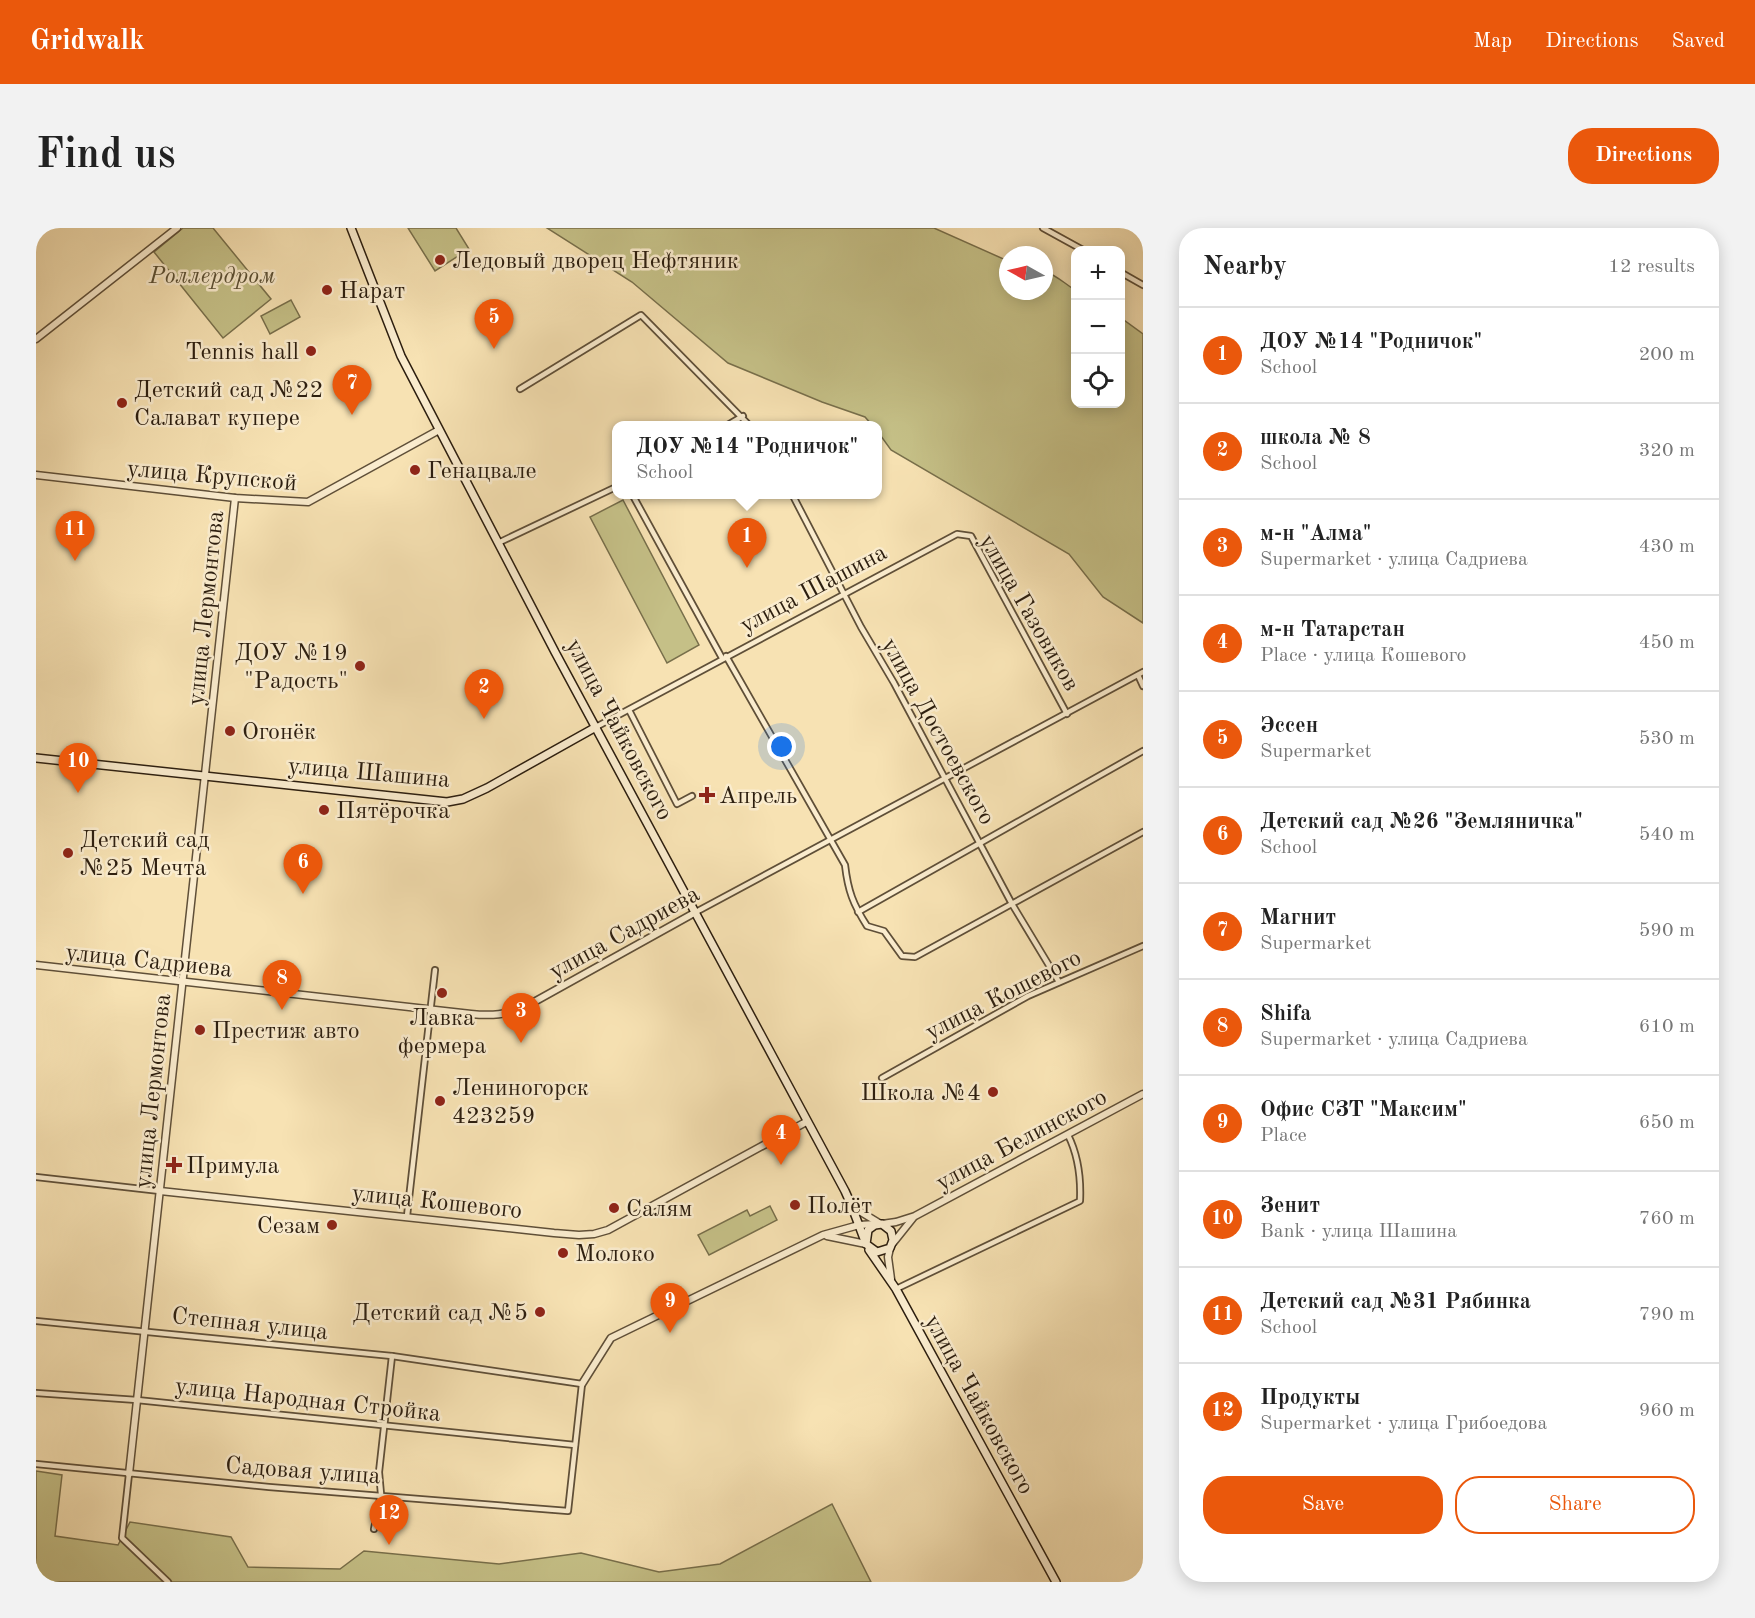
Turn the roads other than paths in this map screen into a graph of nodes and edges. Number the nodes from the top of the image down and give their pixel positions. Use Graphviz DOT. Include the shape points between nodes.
graph roads {
  1 [pos="177,228"];
  2 [pos="351,228"];
  3 [pos="1043,228"];
  4 [pos="1076,246"];
  5 [pos="1125,275"];
  6 [pos="1143,285"];
  7 [pos="36,339"];
  8 [pos="520,388"];
  9 [pos="742,416"];
  10 [pos="734,421"];
  11 [pos="746,421"];
  12 [pos="439,430"];
  13 [pos="36,475"];
  14 [pos="612,489"];
  15 [pos="235,498"];
  16 [pos="634,499"];
  17 [pos="794,499"];
  18 [pos="957,534"];
  19 [pos="498,543"];
  20 [pos="844,595"];
  21 [pos="724,657"];
  22 [pos="1140,674"];
  23 [pos="1143,686"];
  24 [pos="629,710"];
  25 [pos="1067,714"];
  26 [pos="596,727"];
  27 [pos="1143,751"];
  28 [pos="36,758"];
  29 [pos="205,776"];
  30 [pos="947,779"];
  31 [pos="692,796"];
  32 [pos="1143,832"];
  33 [pos="831,841"];
  34 [pos="979,843"];
  35 [pos="1012,904"];
  36 [pos="696,912"];
  37 [pos="858,912"];
  38 [pos="1143,946"];
  39 [pos="36,965"];
  40 [pos="435,970"];
  41 [pos="182,981"];
  42 [pos="1059,982"];
  43 [pos="432,1009"];
  44 [pos="882,1078"];
  45 [pos="1143,1094"];
  46 [pos="806,1122"];
  47 [pos="1068,1135"];
  48 [pos="36,1177"];
  49 [pos="160,1191"];
  50 [pos="851,1203"];
  51 [pos="407,1216"];
  52 [pos="915,1216"];
  53 [pos="881,1224"];
  54 [pos="858,1225"];
  55 [pos="823,1235"];
  56 [pos="866,1245"];
  57 [pos="891,1246"];
  58 [pos="891,1280"];
  59 [pos="896,1289"];
  60 [pos="36,1321"];
  61 [pos="145,1331"];
  62 [pos="392,1356"];
  63 [pos="582,1384"];
  64 [pos="36,1394"];
  65 [pos="137,1400"];
  66 [pos="385,1425"];
  67 [pos="575,1444"];
  68 [pos="36,1464"];
  69 [pos="129,1474"];
  70 [pos="381,1494"];
  71 [pos="374,1529"];
  72 [pos="168,1582"];
  73 [pos="1056,1582"];
  1 -- 7 [label="street"];
  2 -- 12 [label="main road, улица Чайковского" via="393,338"];
  3 -- 4 [label="street"];
  5 -- 6 [label="street"];
  8 -- 9 [label="street" via="641,315"];
  9 -- 10 [label="street"];
  9 -- 11 [label="street"];
  12 -- 15 [label="street, улица Крупской" via="308,502"];
  12 -- 19 [label="main road, улица Чайковского"];
  13 -- 15 [label="street, улица Крупской"];
  14 -- 19 [label="street"];
  15 -- 29 [label="street, улица Лермонтова"];
  16 -- 21 [label="street"];
  17 -- 20 [label="street, улица Достоевского"];
  18 -- 20 [label="street, улица Шашина"];
  18 -- 25 [label="street, улица Газовиков" via="971,536"];
  19 -- 26 [label="main road, улица Чайковского"];
  20 -- 21 [label="street, улица Шашина"];
  20 -- 30 [label="street, улица Достоевского"];
  21 -- 24 [label="street, улица Шашина"];
  21 -- 33 [label="street"];
  22 -- 23 [label="street"];
  22 -- 25 [label="street, улица Садриева"];
  24 -- 26 [label="street, улица Шашина"];
  24 -- 31 [label="street" via="677,804"];
  25 -- 30 [label="street, улица Садриева"];
  26 -- 29 [label="main road, улица Шашина" via="487,788 447,802"];
  26 -- 36 [label="main road, улица Чайковского"];
  27 -- 34 [label="street"];
  28 -- 29 [label="main road, улица Шашина"];
  29 -- 41 [label="street, улица Лермонтова"];
  30 -- 33 [label="street, улица Садриева"];
  30 -- 34 [label="street, улица Достоевского"];
  32 -- 35 [label="street"];
  33 -- 36 [label="street, улица Садриева"];
  33 -- 37 [label="street" via="845,865 848,889"];
  34 -- 35 [label="street, улица Достоевского"];
  34 -- 37 [label="street"];
  35 -- 37 [label="street" via="915,957 902,956 884,931 867,926"];
  35 -- 42 [label="street, улица Достоевского"];
  36 -- 43 [label="street, улица Садриева" via="511,1013 487,1015"];
  36 -- 46 [label="main road, улица Чайковского"];
  38 -- 42 [label="street, улица Кошевого"];
  39 -- 41 [label="street, улица Садриева"];
  40 -- 43 [label="street"];
  41 -- 43 [label="street, улица Садриева"];
  41 -- 49 [label="street, улица Лермонтова"];
  42 -- 44 [label="street, улица Кошевого"];
  43 -- 51 [label="street"];
  45 -- 47 [label="street, улица Белинского"];
  46 -- 50 [label="main road, улица Чайковского"];
  46 -- 51 [label="street, улица Кошевого" via="608,1230 594,1234"];
  47 -- 52 [label="street, улица Белинского"];
  47 -- 59 [label="street" via="1081,1183 1080,1201"];
  48 -- 49 [label="street, улица Кошевого"];
  49 -- 51 [label="street, улица Кошевого"];
  49 -- 61 [label="street, улица Лермонтова"];
  50 -- 53 [label="street"];
  50 -- 54 [label="main road, улица Чайковского"];
  52 -- 53 [label="street"];
  52 -- 57 [label="street"];
  53 -- 54 [label="street"];
  53 -- 56 [label="main road" via="868,1230"];
  53 -- 57 [label="main road" via="891,1231"];
  54 -- 55 [label="street"];
  54 -- 56 [label="main road, улица Чайковского"];
  55 -- 56 [label="street"];
  55 -- 63 [label="street" via="611,1338"];
  56 -- 57 [label="main road" via="877,1251"];
  56 -- 58 [label="main road, улица Чайковского"];
  57 -- 58 [label="street"];
  58 -- 59 [label="main road, улица Чайковского"];
  59 -- 73 [label="main road, улица Чайковского"];
  60 -- 61 [label="street, Степная улица"];
  61 -- 62 [label="street, Степная улица"];
  61 -- 65 [label="street, улица Лермонтова"];
  62 -- 63 [label="street, Степная улица"];
  62 -- 66 [label="street"];
  63 -- 67 [label="street"];
  64 -- 65 [label="street, улица Народная Стройка"];
  65 -- 66 [label="street, улица Народная Стройка"];
  65 -- 69 [label="street, улица Лермонтова"];
  66 -- 67 [label="street, улица Народная Стройка"];
  66 -- 70 [label="street" via="379,1472"];
  67 -- 70 [label="street, Садовая улица" via="568,1511"];
  68 -- 69 [label="street, Садовая улица"];
  69 -- 70 [label="street, Садовая улица"];
  69 -- 72 [label="street" via="122,1538"];
  70 -- 71 [label="street"];
}
